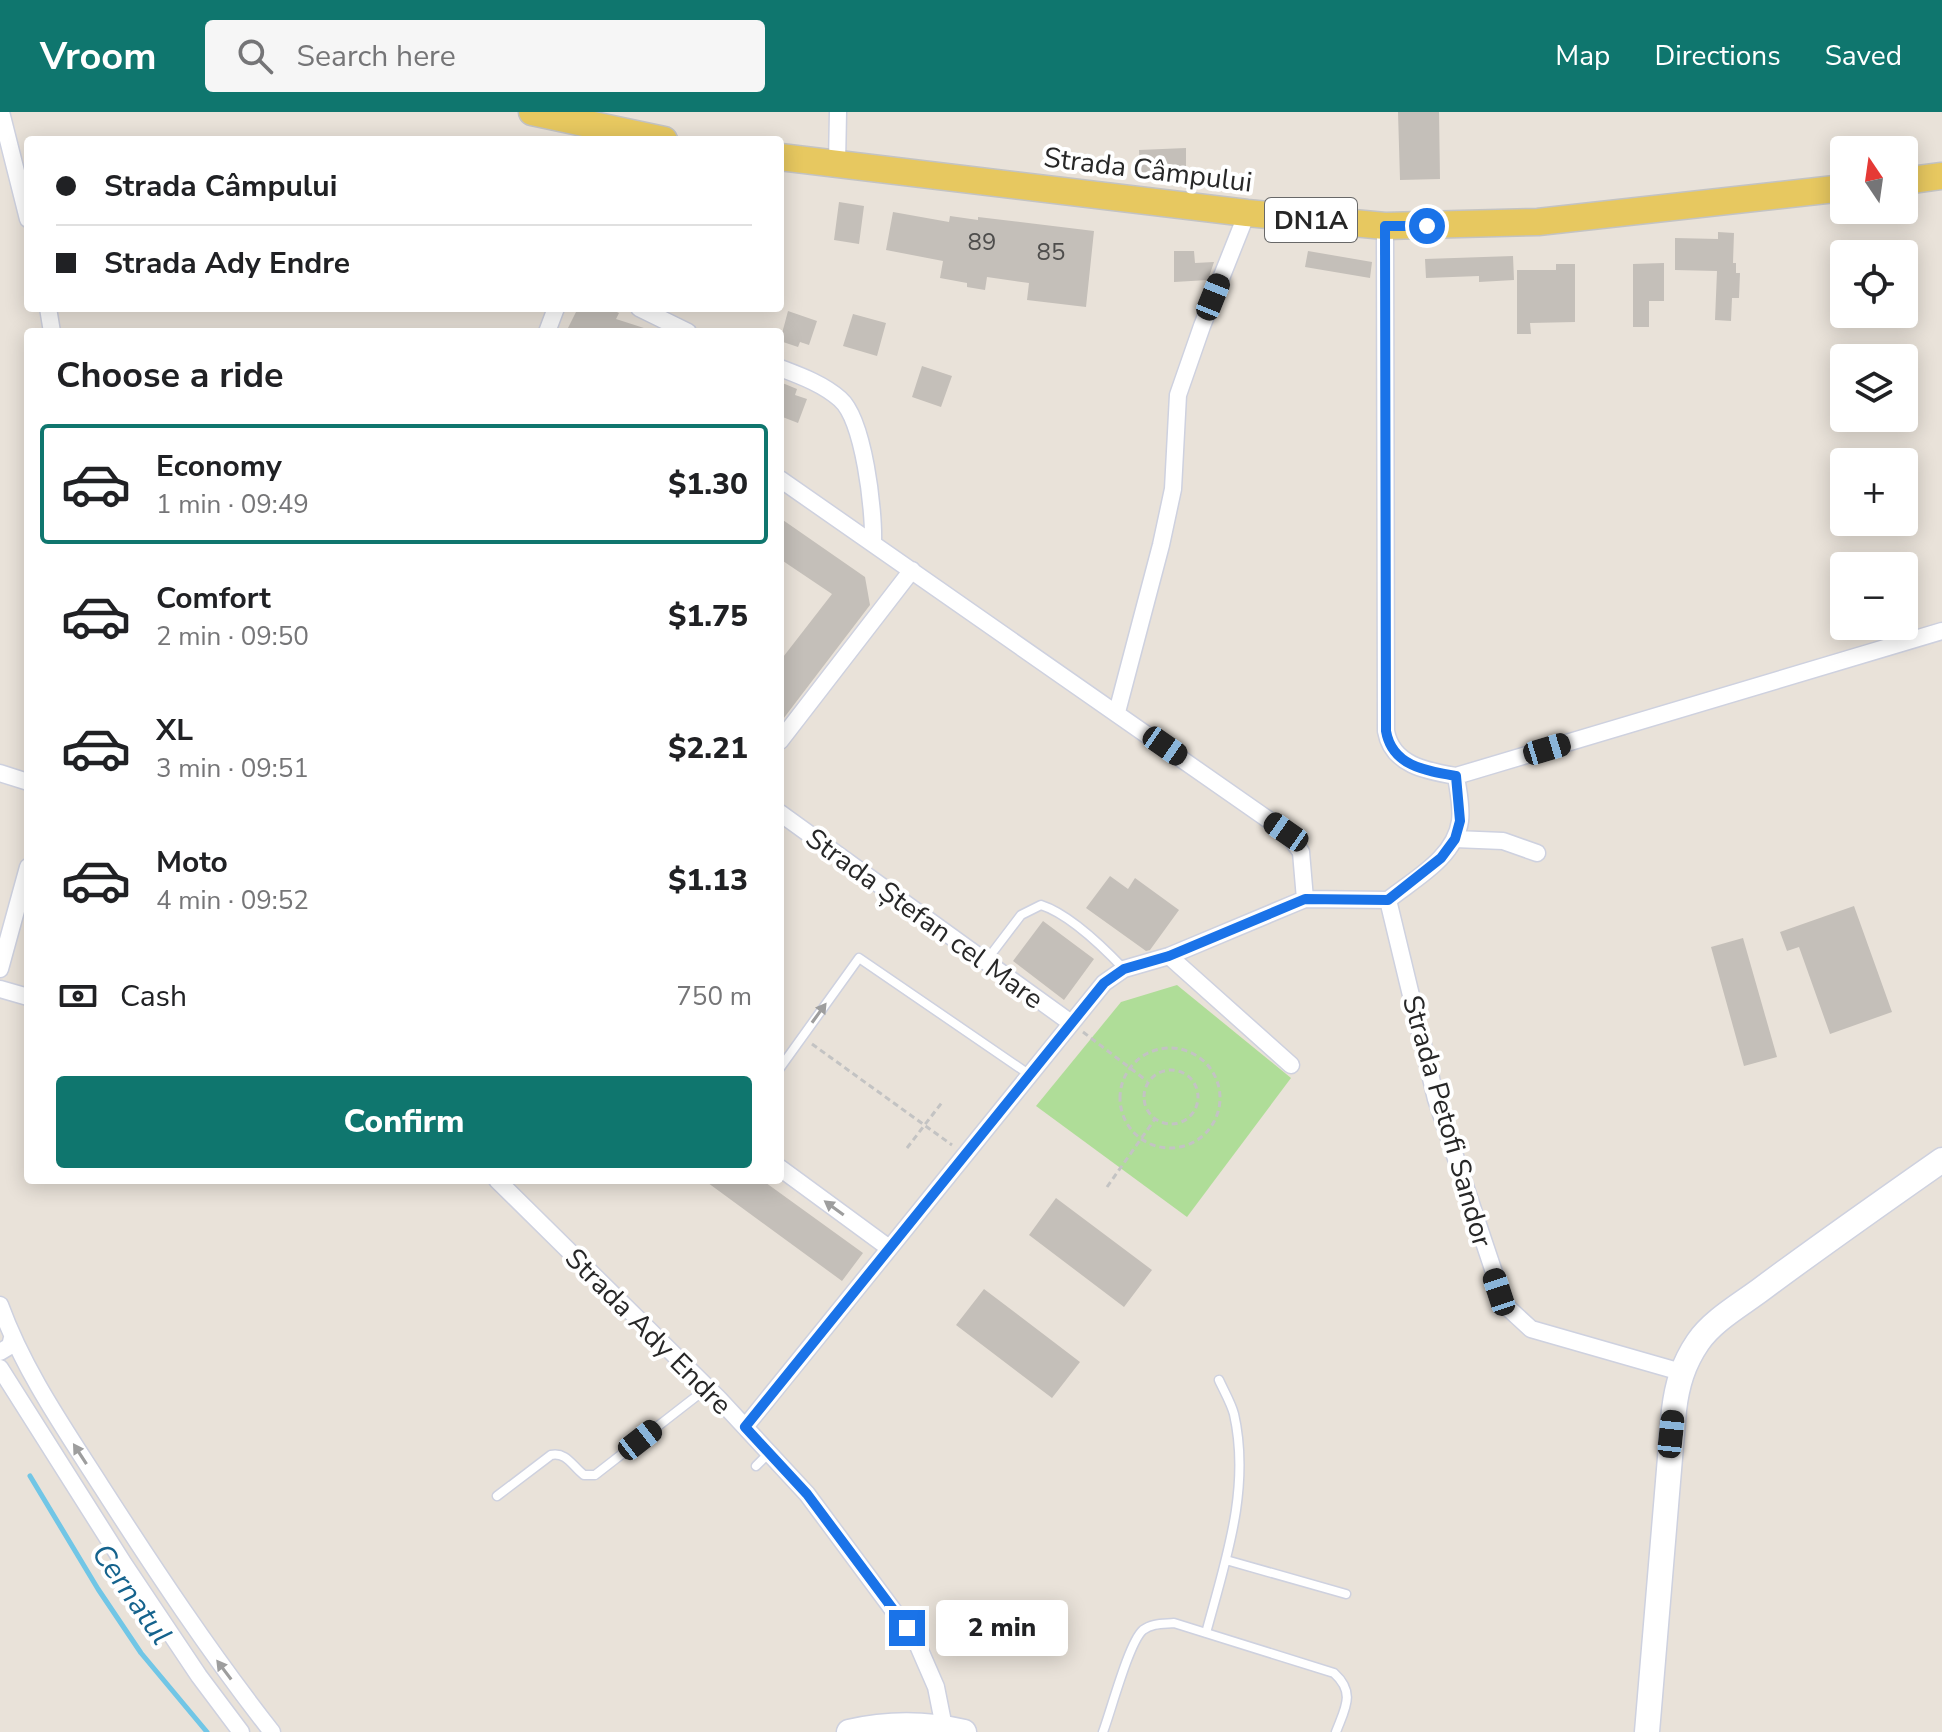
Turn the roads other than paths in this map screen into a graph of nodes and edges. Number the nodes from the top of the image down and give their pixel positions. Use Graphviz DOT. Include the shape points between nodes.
graph roads {
  1 [pos="1,112"];
  2 [pos="838,112"];
  3 [pos="538,114"];
  4 [pos="612,135"];
  5 [pos="562,136"];
  6 [pos="784,157"];
  7 [pos="837,164"];
  8 [pos="1942,176"];
  9 [pos="1918,179"];
  10 [pos="1830,190"];
  11 [pos="24,203"];
  12 [pos="1247,213"];
  13 [pos="1385,226"];
  14 [pos="647,312"];
  15 [pos="680,328"];
  16 [pos="784,370"];
  17 [pos="784,482"];
  18 [pos="873,542"];
  19 [pos="912,570"];
  20 [pos="1942,631"];
  21 [pos="1117,712"];
  22 [pos="784,736"];
  23 [pos="0,773"];
  24 [pos="1456,776"];
  25 [pos="24,781"];
  26 [pos="784,816"];
  27 [pos="1455,839"];
  28 [pos="1537,853"];
  29 [pos="24,882"];
  30 [pos="1305,899"];
  31 [pos="1388,900"];
  32 [pos="1169,956"];
  33 [pos="986,961"];
  34 [pos="0,969"];
  35 [pos="1124,969"];
  36 [pos="0,989"];
  37 [pos="24,996"];
  38 [pos="1071,1023"];
  39 [pos="784,1062"];
  40 [pos="1291,1065"];
  41 [pos="1030,1075"];
  42 [pos="1942,1160"];
  43 [pos="784,1171"];
  44 [pos="501,1184"];
  45 [pos="889,1248"];
  46 [pos="0,1305"];
  47 [pos="12,1338"];
  48 [pos="0,1352"];
  49 [pos="0,1368"];
  50 [pos="1681,1372"];
  51 [pos="1219,1380"];
  52 [pos="708,1388"];
  53 [pos="745,1427"];
  54 [pos="769,1453"];
  55 [pos="756,1466"];
  56 [pos="497,1496"];
  57 [pos="1226,1560"];
  58 [pos="1346,1594"];
  59 [pos="1206,1633"];
  60 [pos="954,1730"];
  61 [pos="241,1732"];
  62 [pos="272,1732"];
  63 [pos="849,1732"];
  64 [pos="1103,1732"];
  65 [pos="1336,1732"];
  66 [pos="1647,1732"];
  1 -- 11 [label="street"];
  2 -- 7 [label="street"];
  3 -- 4 [label="main road"];
  3 -- 5 [label="main road"];
  6 -- 7 [label="main road, Strada Câmpului / DN1A"];
  7 -- 12 [label="main road, Strada Câmpului / DN1A"];
  8 -- 9 [label="main road"];
  10 -- 13 [label="main road, Strada Câmpului / DN1A" via="1538,222"];
  12 -- 13 [label="main road, Strada Câmpului / DN1A"];
  12 -- 21 [label="street" via="1178,395 1173,489"];
  13 -- 24 [label="street" via="1386,731 1394,753 1405,762"];
  14 -- 15 [label="street"];
  16 -- 18 [label="street" via="822,385 852,415 870,494"];
  17 -- 18 [label="street"];
  18 -- 19 [label="street"];
  19 -- 21 [label="street"];
  19 -- 22 [label="street"];
  20 -- 24 [label="street"];
  21 -- 30 [label="street" via="1286,832 1301,852"];
  23 -- 25 [label="street"];
  24 -- 27 [label="street" via="1460,821"];
  26 -- 33 [label="street, Strada Ștefan cel Mare"];
  27 -- 28 [label="street" via="1503,841"];
  27 -- 31 [label="street" via="1441,858"];
  29 -- 34 [label="street"];
  30 -- 31 [label="street, Strada Ștefan cel Mare"];
  30 -- 32 [label="street, Strada Ștefan cel Mare"];
  31 -- 50 [label="street, Strada Petofi Sandor" via="1436,1099 1505,1305 1531,1329"];
  32 -- 35 [label="street, Strada Ștefan cel Mare"];
  32 -- 40 [label="street"];
  33 -- 35 [label="lane" via="1021,915 1041,905 1052,908"];
  33 -- 38 [label="street, Strada Ștefan cel Mare"];
  35 -- 38 [label="street, Strada Ștefan cel Mare" via="1104,983"];
  36 -- 37 [label="street"];
  38 -- 41 [label="street, Strada Ștefan cel Mare"];
  39 -- 41 [label="lane, one-way" via="859,958"];
  41 -- 45 [label="street, Strada Ștefan cel Mare"];
  42 -- 50 [label="main road" via="1726,1316 1700,1339"];
  45 -- 43 [label="street, one-way"];
  44 -- 52 [label="street, Strada Ady Endre"];
  45 -- 53 [label="street, Strada Ștefan cel Mare"];
  46 -- 47 [label="street"];
  47 -- 48 [label="street"];
  62 -- 47 [label="street, one-way" via="143,1551"];
  49 -- 61 [label="street" via="124,1564"];
  50 -- 66 [label="main road" via="1671,1434"];
  51 -- 57 [label="lane" via="1239,1441 1240,1483"];
  52 -- 53 [label="street, Strada Ady Endre"];
  52 -- 56 [label="lane" via="595,1475 584,1475 565,1456 551,1455"];
  53 -- 54 [label="street, Strada Ady Endre"];
  54 -- 55 [label="lane"];
  54 -- 60 [label="street, Strada Ady Endre" via="807,1494 916,1641"];
  57 -- 58 [label="lane"];
  57 -- 59 [label="lane"];
  59 -- 64 [label="lane" via="1174,1623 1142,1631"];
  59 -- 65 [label="lane" via="1334,1673 1345,1683 1347,1699"];
  60 -- 63 [label="main road" via="890,1725"];
}
